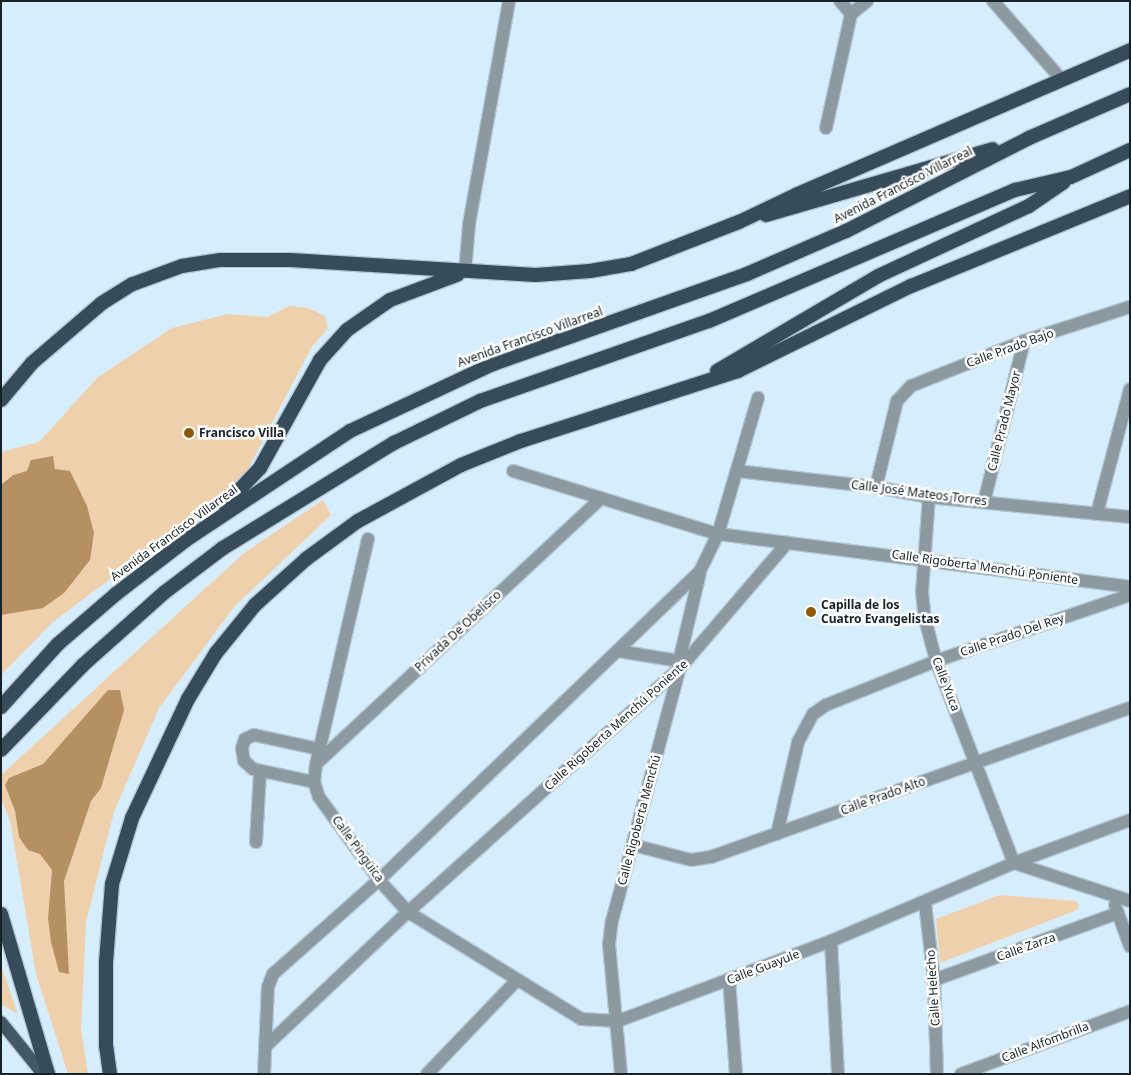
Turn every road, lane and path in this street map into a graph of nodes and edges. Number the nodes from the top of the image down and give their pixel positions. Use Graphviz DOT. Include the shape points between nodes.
graph roads {
  1 [pos="509,1"];
  2 [pos="840,1"];
  3 [pos="866,1"];
  4 [pos="993,1"];
  5 [pos="851,14"];
  6 [pos="1130,50"];
  7 [pos="1062,80"];
  8 [pos="1130,94"];
  9 [pos="826,128"];
  10 [pos="1029,138"];
  11 [pos="1130,150"];
  12 [pos="1071,177"];
  13 [pos="1130,196"];
  14 [pos="740,222"];
  15 [pos="465,272"];
  16 [pos="1130,306"];
  17 [pos="1024,341"];
  18 [pos="687,390"];
  19 [pos="1130,390"];
  20 [pos="758,398"];
  21 [pos="1,400"];
  22 [pos="513,471"];
  23 [pos="737,471"];
  24 [pos="876,487"];
  25 [pos="929,497"];
  26 [pos="601,498"];
  27 [pos="984,502"];
  28 [pos="1097,513"];
  29 [pos="1130,517"];
  30 [pos="718,534"];
  31 [pos="368,538"];
  32 [pos="186,540"];
  33 [pos="787,543"];
  34 [pos="924,558"];
  35 [pos="700,571"];
  36 [pos="1130,587"];
  37 [pos="1130,595"];
  38 [pos="618,651"];
  39 [pos="936,661"];
  40 [pos="680,665"];
  41 [pos="1,707"];
  42 [pos="1130,708"];
  43 [pos="319,749"];
  44 [pos="1,750"];
  45 [pos="976,762"];
  46 [pos="316,764"];
  47 [pos="260,772"];
  48 [pos="314,782"];
  49 [pos="1130,820"];
  50 [pos="777,834"];
  51 [pos="256,842"];
  52 [pos="634,845"];
  53 [pos="1014,863"];
  54 [pos="379,880"];
  55 [pos="1112,895"];
  56 [pos="1130,902"];
  57 [pos="925,903"];
  58 [pos="408,912"];
  59 [pos="1118,913"];
  60 [pos="1,914"];
  61 [pos="832,941"];
  62 [pos="1130,946"];
  63 [pos="729,979"];
  64 [pos="517,980"];
  65 [pos="934,980"];
  66 [pos="1130,1011"];
  67 [pos="618,1021"];
  68 [pos="1,1022"];
  69 [pos="265,1047"];
  70 [pos="43,1074"];
  71 [pos="48,1074"];
  72 [pos="110,1074"];
  73 [pos="264,1074"];
  74 [pos="427,1074"];
  75 [pos="621,1074"];
  76 [pos="736,1074"];
  77 [pos="838,1074"];
  78 [pos="937,1074"];
  79 [pos="961,1074"];
  1 -- 15 [label="street" via="469,224"];
  2 -- 5 [label="street"];
  3 -- 5 [label="street"];
  4 -- 7 [label="street"];
  5 -- 9 [label="street"];
  6 -- 7 [label="highway"];
  7 -- 14 [label="highway" via="806,190"];
  8 -- 10 [label="highway, Avenida Francisco Villarreal"];
  10 -- 14 [label="highway" via="815,203"];
  10 -- 32 [label="highway, Avenida Francisco Villarreal" via="846,231 747,274 493,364 421,396 350,431"];
  11 -- 12 [label="highway"];
  12 -- 18 [label="highway" via="1029,206 878,276"];
  12 -- 44 [label="highway" via="1015,190 709,321 498,394 394,443 223,548 165,592 83,665"];
  13 -- 18 [label="highway" via="911,286 738,371"];
  14 -- 15 [label="highway" via="666,252 598,270 536,275"];
  15 -- 21 [label="highway" via="290,260 221,260 182,266 133,284 102,303 32,363"];
  15 -- 32 [label="highway" via="390,300 347,330 320,360 250,482"];
  16 -- 17 [label="street, Calle Prado Bajo"];
  17 -- 24 [label="street, Calle Prado Bajo" via="910,386 897,401"];
  17 -- 27 [label="street, Calle Prado Mayor"];
  18 -- 72 [label="highway" via="521,441 407,491 358,520 306,559 256,605 216,653 188,699 122,846 112,884 106,962 106,1045"];
  19 -- 28 [label="street"];
  20 -- 23 [label="street"];
  22 -- 26 [label="street"];
  23 -- 24 [label="street, Calle José Mateos Torres"];
  23 -- 30 [label="street"];
  24 -- 25 [label="street, Calle José Mateos Torres"];
  25 -- 27 [label="street, Calle José Mateos Torres"];
  25 -- 34 [label="street, Calle Yuca"];
  26 -- 30 [label="street"];
  26 -- 46 [label="street, Privada De Obelisco"];
  27 -- 28 [label="street, Calle José Mateos Torres"];
  28 -- 29 [label="street, Calle José Mateos Torres"];
  30 -- 33 [label="street"];
  30 -- 35 [label="street"];
  31 -- 43 [label="street"];
  32 -- 41 [label="highway, Avenida Francisco Villarreal" via="58,644"];
  33 -- 34 [label="street, Calle Rigoberta Menchú Poniente"];
  33 -- 40 [label="street, Calle Rigoberta Menchú Poniente"];
  34 -- 36 [label="street, Calle Rigoberta Menchú Poniente"];
  34 -- 39 [label="street, Calle Yuca" via="922,592 925,619"];
  35 -- 38 [label="street"];
  35 -- 40 [label="street, Calle Rigoberta Menchú"];
  37 -- 39 [label="street, Calle Prado Del Rey"];
  38 -- 40 [label="street"];
  38 -- 54 [label="street"];
  39 -- 45 [label="street, Calle Yuca"];
  39 -- 50 [label="street, Calle Prado Del Rey" via="826,705 813,714 798,742"];
  40 -- 52 [label="street, Calle Rigoberta Menchú"];
  40 -- 58 [label="street, Calle Rigoberta Menchú Poniente"];
  42 -- 45 [label="street, Calle Prado Alto"];
  43 -- 46 [label="street"];
  43 -- 47 [label="street" via="249,736 242,755 248,766"];
  45 -- 50 [label="street, Calle Prado Alto"];
  45 -- 53 [label="street, Calle Yuca"];
  46 -- 48 [label="street"];
  47 -- 48 [label="street"];
  47 -- 51 [label="street"];
  48 -- 54 [label="street, Calle Pingüica" via="319,797"];
  49 -- 53 [label="street, Calle Guayule"];
  50 -- 52 [label="street, Calle Prado Alto" via="712,857 692,860"];
  52 -- 67 [label="street, Calle Rigoberta Menchú" via="616,904 609,944"];
  53 -- 55 [label="street"];
  53 -- 57 [label="street, Calle Guayule"];
  54 -- 58 [label="street, Calle Pingüica"];
  54 -- 69 [label="street" via="273,974 268,987"];
  55 -- 56 [label="street"];
  55 -- 59 [label="street"];
  57 -- 61 [label="street, Calle Guayule"];
  57 -- 65 [label="street, Calle Helecho"];
  58 -- 64 [label="street, Calle Guayule"];
  58 -- 69 [label="street, Calle Rigoberta Menchú Poniente"];
  59 -- 62 [label="street"];
  59 -- 65 [label="street, Calle Zarza"];
  60 -- 71 [label="highway"];
  61 -- 63 [label="street, Calle Guayule"];
  61 -- 77 [label="street"];
  63 -- 67 [label="street, Calle Guayule"];
  63 -- 76 [label="street"];
  64 -- 67 [label="street, Calle Guayule" via="581,1019"];
  64 -- 74 [label="street"];
  65 -- 78 [label="street, Calle Helecho"];
  66 -- 79 [label="street, Calle Alfombrilla"];
  67 -- 75 [label="street, Calle Rigoberta Menchú"];
  68 -- 70 [label="main road"];
  69 -- 73 [label="street"];
}
